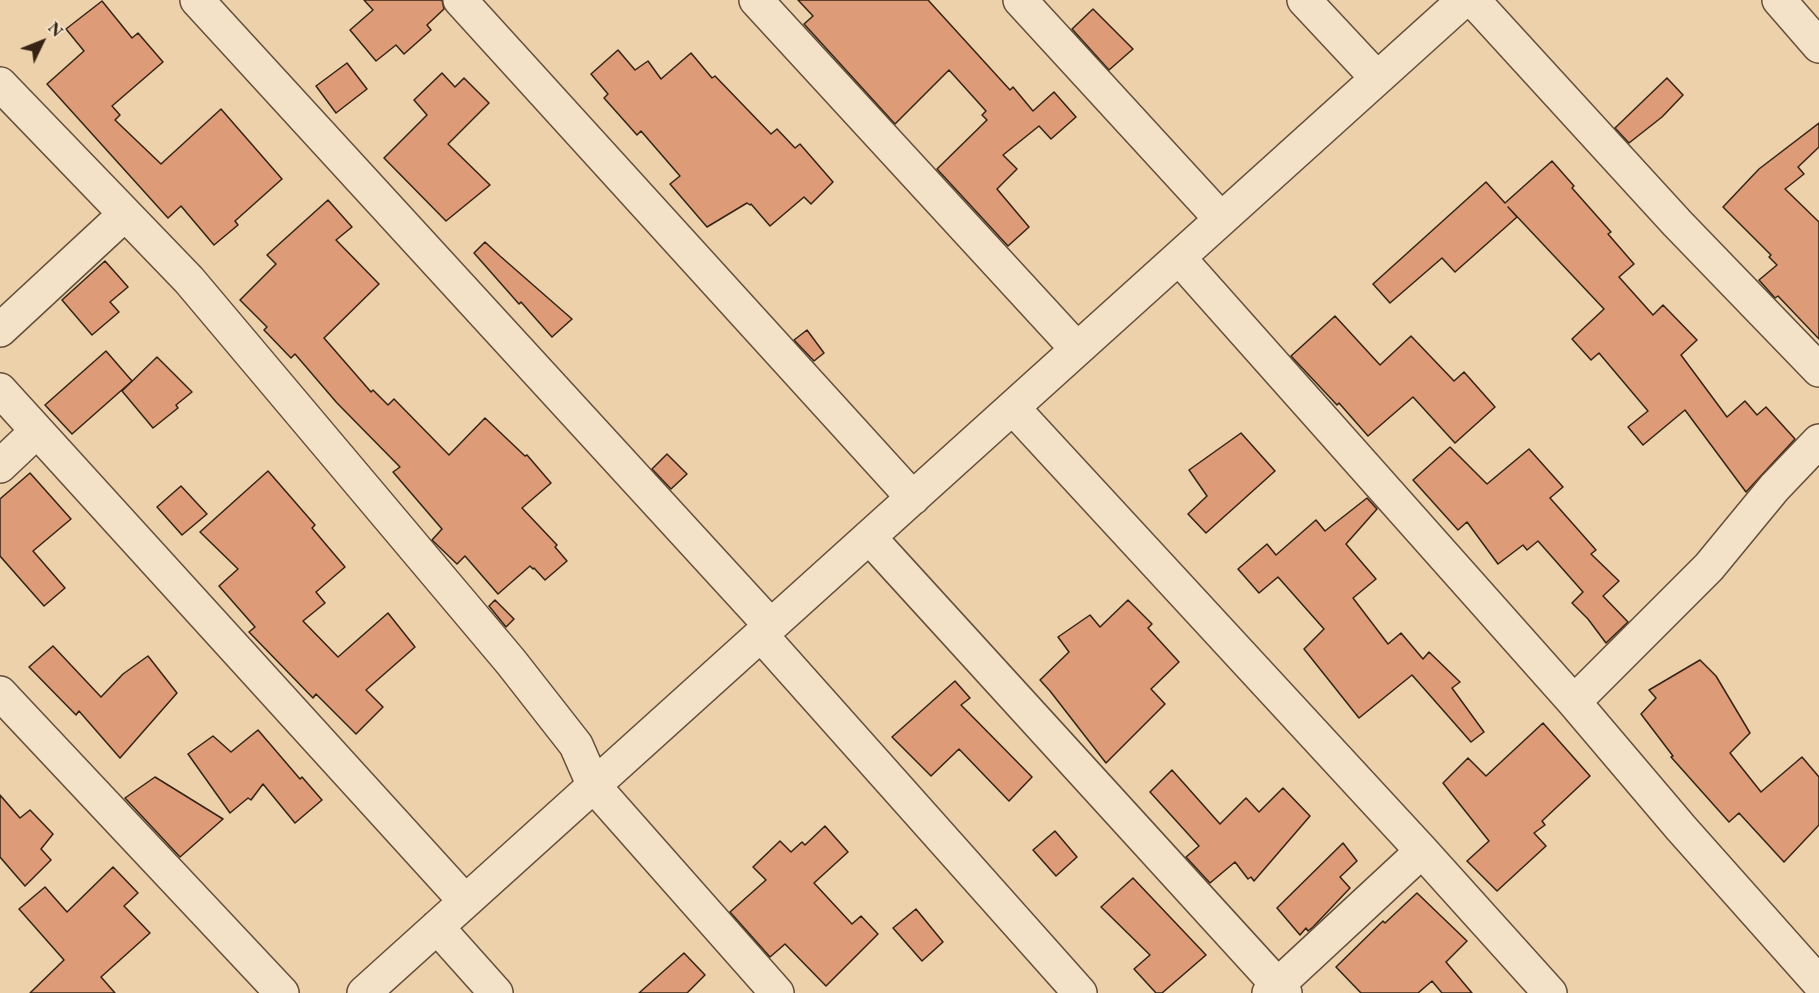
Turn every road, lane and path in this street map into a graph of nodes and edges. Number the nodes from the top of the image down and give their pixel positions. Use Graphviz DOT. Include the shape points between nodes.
graph roads {
  1 [pos="197,0"];
  2 [pos="460,0"];
  3 [pos="756,0"];
  4 [pos="1020,0"];
  5 [pos="1304,0"];
  6 [pos="1464,0"];
  7 [pos="1473,0"];
  8 [pos="1779,0"];
  9 [pos="1819,46"];
  10 [pos="1377,78"];
  11 [pos="0,84"];
  12 [pos="124,215"];
  13 [pos="1221,219"];
  14 [pos="1179,258"];
  15 [pos="0,330"];
  16 [pos="1077,349"];
  17 [pos="1819,370"];
  18 [pos="0,390"];
  19 [pos="1013,408"];
  20 [pos="37,431"];
  21 [pos="1819,441"];
  22 [pos="0,466"];
  23 [pos="913,498"];
  24 [pos="869,537"];
  25 [pos="766,630"];
  26 [pos="0,693"];
  27 [pos="1574,702"];
  28 [pos="594,786"];
  29 [pos="1422,851"];
  30 [pos="465,901"];
  31 [pos="437,927"];
  32 [pos="1819,983"];
  33 [pos="1277,990"];
  34 [pos="282,993"];
  35 [pos="364,993"];
  36 [pos="496,993"];
  37 [pos="777,993"];
  38 [pos="1080,993"];
  39 [pos="1550,993"];
  1 -- 25 [label="street"];
  2 -- 23 [label="street"];
  3 -- 16 [label="street"];
  4 -- 13 [label="street"];
  5 -- 10 [label="street"];
  6 -- 10 [label="street"];
  7 -- 17 [label="street" via="1677,223"];
  8 -- 9 [label="street"];
  10 -- 13 [label="street"];
  11 -- 12 [label="street"];
  12 -- 15 [label="street"];
  12 -- 28 [label="street" via="189,280 511,662 576,745"];
  13 -- 14 [label="street"];
  14 -- 16 [label="street"];
  14 -- 27 [label="street"];
  16 -- 19 [label="street"];
  18 -- 20 [label="street"];
  19 -- 23 [label="street"];
  19 -- 29 [label="street"];
  20 -- 22 [label="street"];
  20 -- 30 [label="street"];
  21 -- 27 [label="street" via="1709,567"];
  23 -- 24 [label="street"];
  24 -- 25 [label="street"];
  24 -- 33 [label="street"];
  25 -- 28 [label="street"];
  25 -- 38 [label="street"];
  26 -- 34 [label="street"];
  27 -- 32 [label="street"];
  28 -- 30 [label="street"];
  28 -- 37 [label="street"];
  29 -- 33 [label="street"];
  29 -- 39 [label="street"];
  30 -- 31 [label="street"];
  31 -- 35 [label="street"];
  31 -- 36 [label="street"];
}
